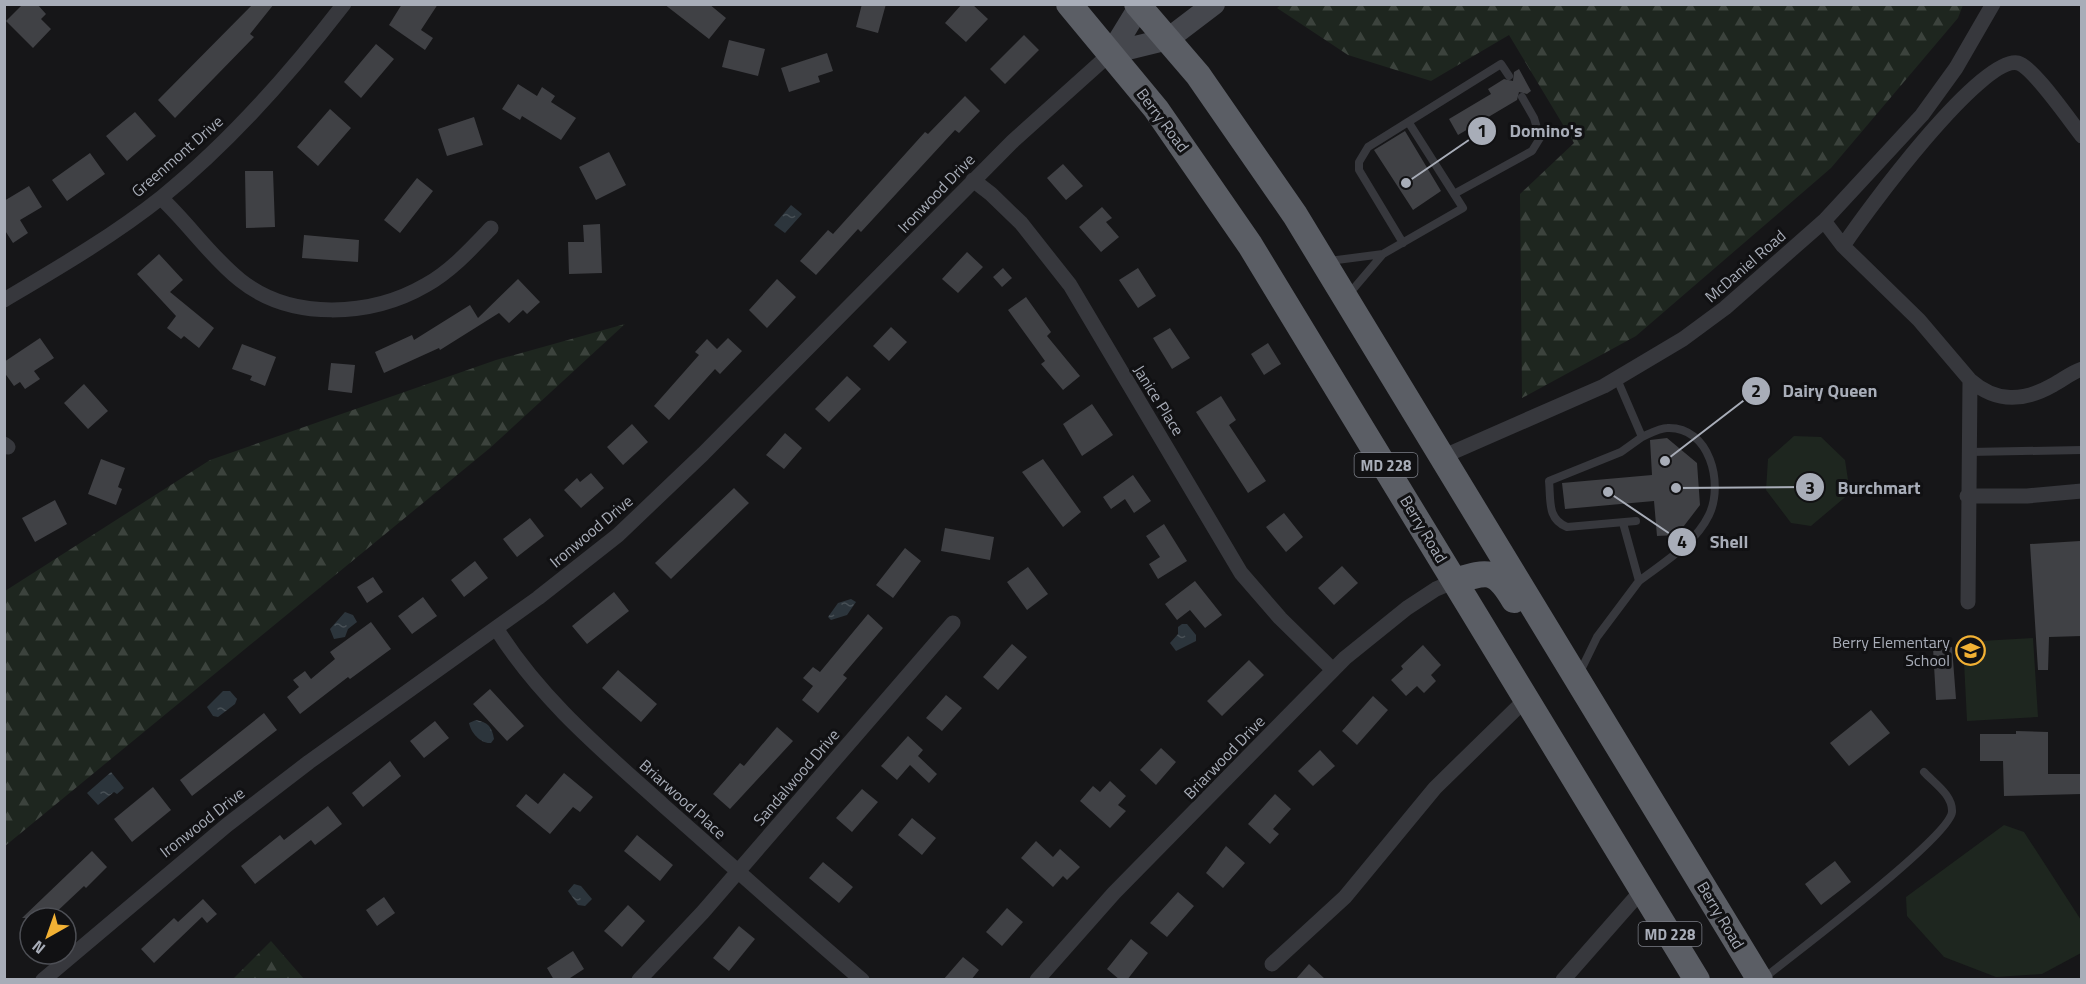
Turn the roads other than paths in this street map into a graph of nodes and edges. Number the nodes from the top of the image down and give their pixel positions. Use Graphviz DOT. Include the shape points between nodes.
graph roads {
  1 [pos="344,4"];
  2 [pos="1069,4"];
  3 [pos="1214,4"];
  4 [pos="1993,4"];
  5 [pos="1139,5"];
  6 [pos="1168,39"];
  7 [pos="1111,53"];
  8 [pos="1509,76"];
  9 [pos="1522,97"];
  10 [pos="1409,123"];
  11 [pos="2082,136"];
  12 [pos="973,180"];
  13 [pos="1454,194"];
  14 [pos="161,198"];
  15 [pos="1824,220"];
  16 [pos="491,228"];
  17 [pos="1402,243"];
  18 [pos="1843,246"];
  19 [pos="1383,254"];
  20 [pos="1324,262"];
  21 [pos="1346,298"];
  22 [pos="4,300"];
  23 [pos="2082,369"];
  24 [pos="1617,379"];
  25 [pos="1970,380"];
  26 [pos="1642,437"];
  27 [pos="2082,450"];
  28 [pos="1968,452"];
  29 [pos="1442,457"];
  30 [pos="2082,491"];
  31 [pos="1967,496"];
  32 [pos="1636,521"];
  33 [pos="1623,523"];
  34 [pos="1639,580"];
  35 [pos="1455,581"];
  36 [pos="1968,602"];
  37 [pos="953,623"];
  38 [pos="496,628"];
  39 [pos="1334,670"];
  40 [pos="1577,678"];
  41 [pos="1527,698"];
  42 [pos="1924,772"];
  43 [pos="1649,798"];
  44 [pos="737,873"];
  45 [pos="1643,889"];
  46 [pos="1272,964"];
  47 [pos="43,980"];
  48 [pos="639,980"];
  49 [pos="862,980"];
  50 [pos="1037,980"];
  51 [pos="1563,980"];
  52 [pos="1697,980"];
  53 [pos="1761,980"];
  1 -- 14 [label="street, Greenmont Drive" via="306,54 254,111"];
  2 -- 7 [label="highway, Berry Road / MD 228"];
  3 -- 6 [label="main road"];
  4 -- 15 [label="street, McDaniel Road" via="1956,68 1922,115"];
  5 -- 6 [label="highway, Berry Road / MD 228"];
  5 -- 7 [label="main road"];
  6 -- 7 [label="main road"];
  6 -- 20 [label="highway, Berry Road / MD 228" via="1261,162"];
  7 -- 12 [label="street, Ironwood Drive"];
  7 -- 35 [label="highway, Berry Road / MD 228" via="1204,175 1250,244"];
  8 -- 10 [label="lane" via="1501,64"];
  9 -- 13 [label="lane" via="1534,118 1539,138 1532,151"];
  10 -- 13 [label="lane"];
  10 -- 17 [label="lane" via="1368,147 1359,162 1359,170"];
  11 -- 18 [label="street" via="2025,67 2010,63 1996,68 1962,98 1901,168"];
  12 -- 38 [label="street, Ironwood Drive" via="677,479 591,557"];
  12 -- 39 [label="street, Janice Place" via="1021,223 1070,285 1241,573"];
  13 -- 17 [label="lane" via="1463,208"];
  14 -- 16 [label="street" via="242,282 292,305 312,308 337,310 383,304 424,286 455,264"];
  14 -- 22 [label="street, Greenmont Drive"];
  15 -- 18 [label="street"];
  15 -- 24 [label="street, McDaniel Road" via="1725,308"];
  17 -- 19 [label="lane"];
  18 -- 25 [label="street" via="1919,320"];
  19 -- 20 [label="lane"];
  19 -- 21 [label="lane"];
  20 -- 21 [label="highway, Berry Road / MD 228"];
  21 -- 29 [label="highway, Berry Road / MD 228"];
  23 -- 25 [label="street" via="2036,394 2007,398 1986,392"];
  24 -- 26 [label="lane"];
  24 -- 29 [label="street, McDaniel Road"];
  25 -- 28 [label="street"];
  26 -- 33 [label="lane" via="1622,452 1549,481 1556,523 1567,527"];
  26 -- 34 [label="lane" via="1667,428 1686,431 1700,440 1715,473 1716,499 1708,518 1686,544"];
  27 -- 28 [label="lane"];
  28 -- 31 [label="street"];
  29 -- 40 [label="highway, Berry Road / MD 228"];
  30 -- 31 [label="street"];
  31 -- 36 [label="street"];
  32 -- 33 [label="lane"];
  33 -- 34 [label="lane"];
  34 -- 40 [label="lane" via="1597,637"];
  35 -- 39 [label="street, Briarwood Drive" via="1430,592 1387,622"];
  35 -- 41 [label="highway, Berry Road / MD 228"];
  35 -- 43 [label="highway" via="1484,572 1496,575 1506,585 1563,680"];
  37 -- 44 [label="street, Sandalwood Drive"];
  38 -- 44 [label="street, Briarwood Place" via="516,661 563,714"];
  38 -- 47 [label="street, Ironwood Drive" via="227,825"];
  39 -- 50 [label="street, Briarwood Drive" via="1114,893"];
  40 -- 43 [label="highway, Berry Road / MD 228"];
  41 -- 45 [label="highway, Berry Road / MD 228"];
  41 -- 46 [label="street" via="1435,788 1345,897"];
  42 -- 53 [label="lane" via="1949,797 1950,821 1920,852"];
  43 -- 53 [label="highway, Berry Road / MD 228"];
  44 -- 48 [label="street, Sandalwood Drive"];
  44 -- 49 [label="street, Briarwood Place"];
  45 -- 51 [label="street"];
  45 -- 52 [label="highway, Berry Road / MD 228"];
}
